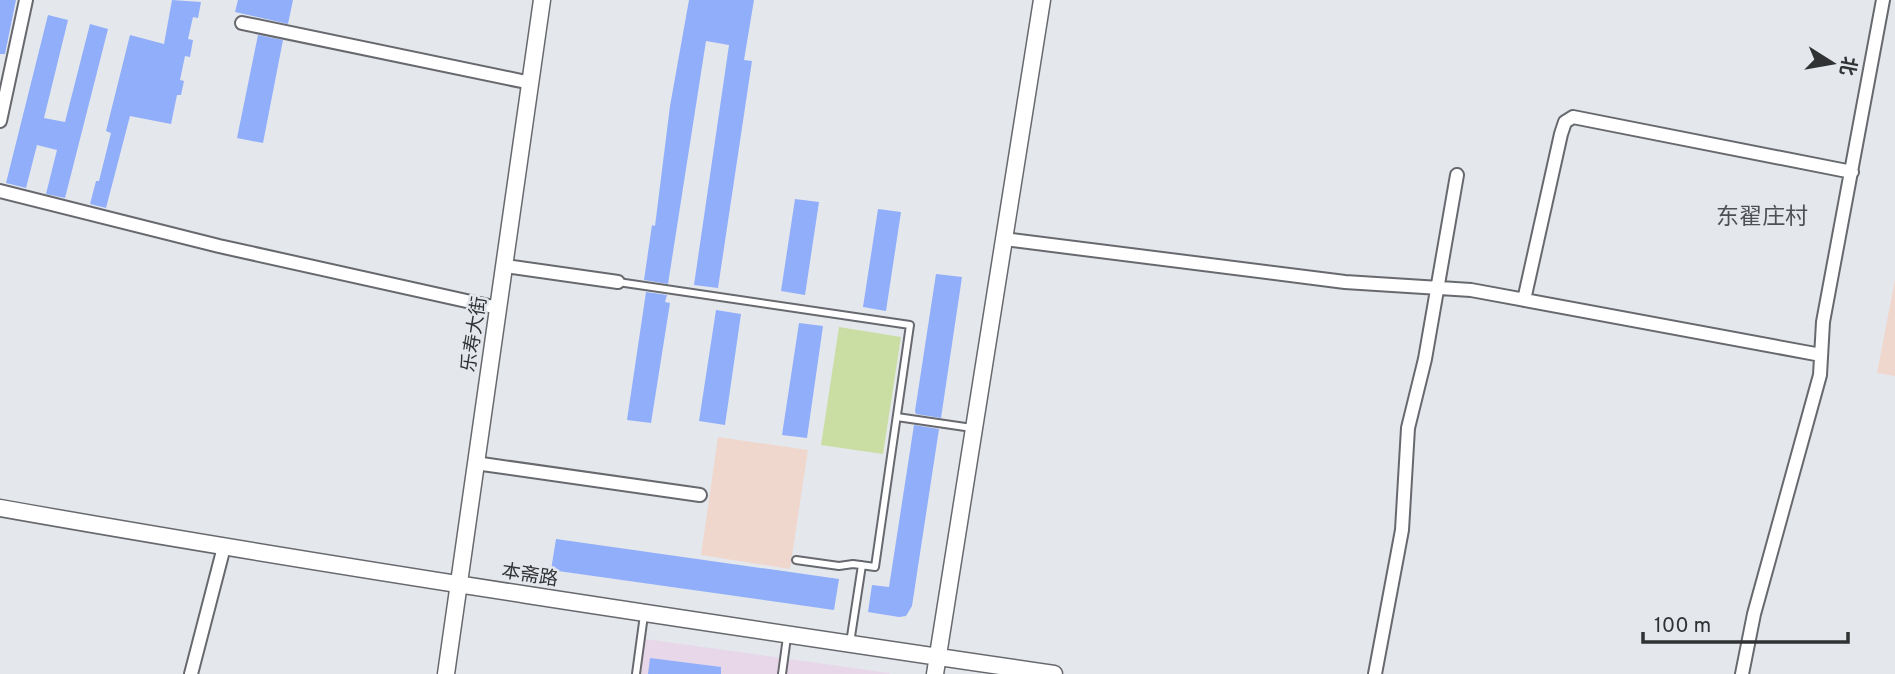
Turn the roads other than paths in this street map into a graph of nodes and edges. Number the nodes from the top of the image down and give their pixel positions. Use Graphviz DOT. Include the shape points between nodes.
graph roads {
  1 [pos="26,0"];
  2 [pos="542,0"];
  3 [pos="1042,0"];
  4 [pos="1883,0"];
  5 [pos="242,23"];
  6 [pos="531,83"];
  7 [pos="0,121"];
  8 [pos="1852,172"];
  9 [pos="1457,175"];
  10 [pos="0,191"];
  11 [pos="1004,239"];
  12 [pos="505,267"];
  13 [pos="618,282"];
  14 [pos="1438,287"];
  15 [pos="1524,300"];
  16 [pos="498,309"];
  17 [pos="1821,355"];
  18 [pos="897,417"];
  19 [pos="974,429"];
  20 [pos="475,463"];
  21 [pos="700,495"];
  22 [pos="0,508"];
  23 [pos="224,547"];
  24 [pos="796,560"];
  25 [pos="862,565"];
  26 [pos="458,584"];
  27 [pos="644,614"];
  28 [pos="787,635"];
  29 [pos="849,644"];
  30 [pos="938,657"];
  31 [pos="191,674"];
  32 [pos="446,674"];
  33 [pos="636,674"];
  34 [pos="782,674"];
  35 [pos="935,674"];
  36 [pos="1054,674"];
  37 [pos="1375,674"];
  38 [pos="1742,674"];
  1 -- 7 [label="street"];
  2 -- 6 [label="street, 乐寿大街"];
  3 -- 11 [label="street"];
  4 -- 8 [label="street"];
  5 -- 6 [label="street"];
  6 -- 12 [label="street, 乐寿大街"];
  8 -- 15 [label="street" via="1573,117 1565,122 1561,134"];
  8 -- 17 [label="street" via="1823,322"];
  9 -- 14 [label="street"];
  10 -- 16 [label="street"];
  11 -- 14 [label="street" via="1345,282"];
  11 -- 19 [label="street"];
  12 -- 13 [label="street"];
  12 -- 16 [label="street, 乐寿大街"];
  13 -- 18 [label="lane" via="910,325"];
  14 -- 15 [label="street"];
  14 -- 37 [label="street" via="1409,428 1402,530"];
  15 -- 17 [label="street"];
  16 -- 20 [label="street, 乐寿大街"];
  17 -- 38 [label="street" via="1820,375 1754,614"];
  18 -- 19 [label="lane"];
  18 -- 25 [label="lane" via="874,567"];
  19 -- 30 [label="street"];
  20 -- 21 [label="street"];
  20 -- 26 [label="street, 乐寿大街"];
  22 -- 23 [label="street, 本斋路"];
  23 -- 26 [label="street, 本斋路"];
  23 -- 31 [label="street"];
  24 -- 25 [label="lane"];
  25 -- 29 [label="lane"];
  26 -- 27 [label="street, 本斋路"];
  26 -- 32 [label="street, 乐寿大街"];
  27 -- 28 [label="street, 本斋路"];
  27 -- 33 [label="lane"];
  28 -- 29 [label="street, 本斋路"];
  28 -- 34 [label="lane"];
  29 -- 30 [label="street, 本斋路"];
  30 -- 35 [label="street"];
  30 -- 36 [label="street, 本斋路"];
}
